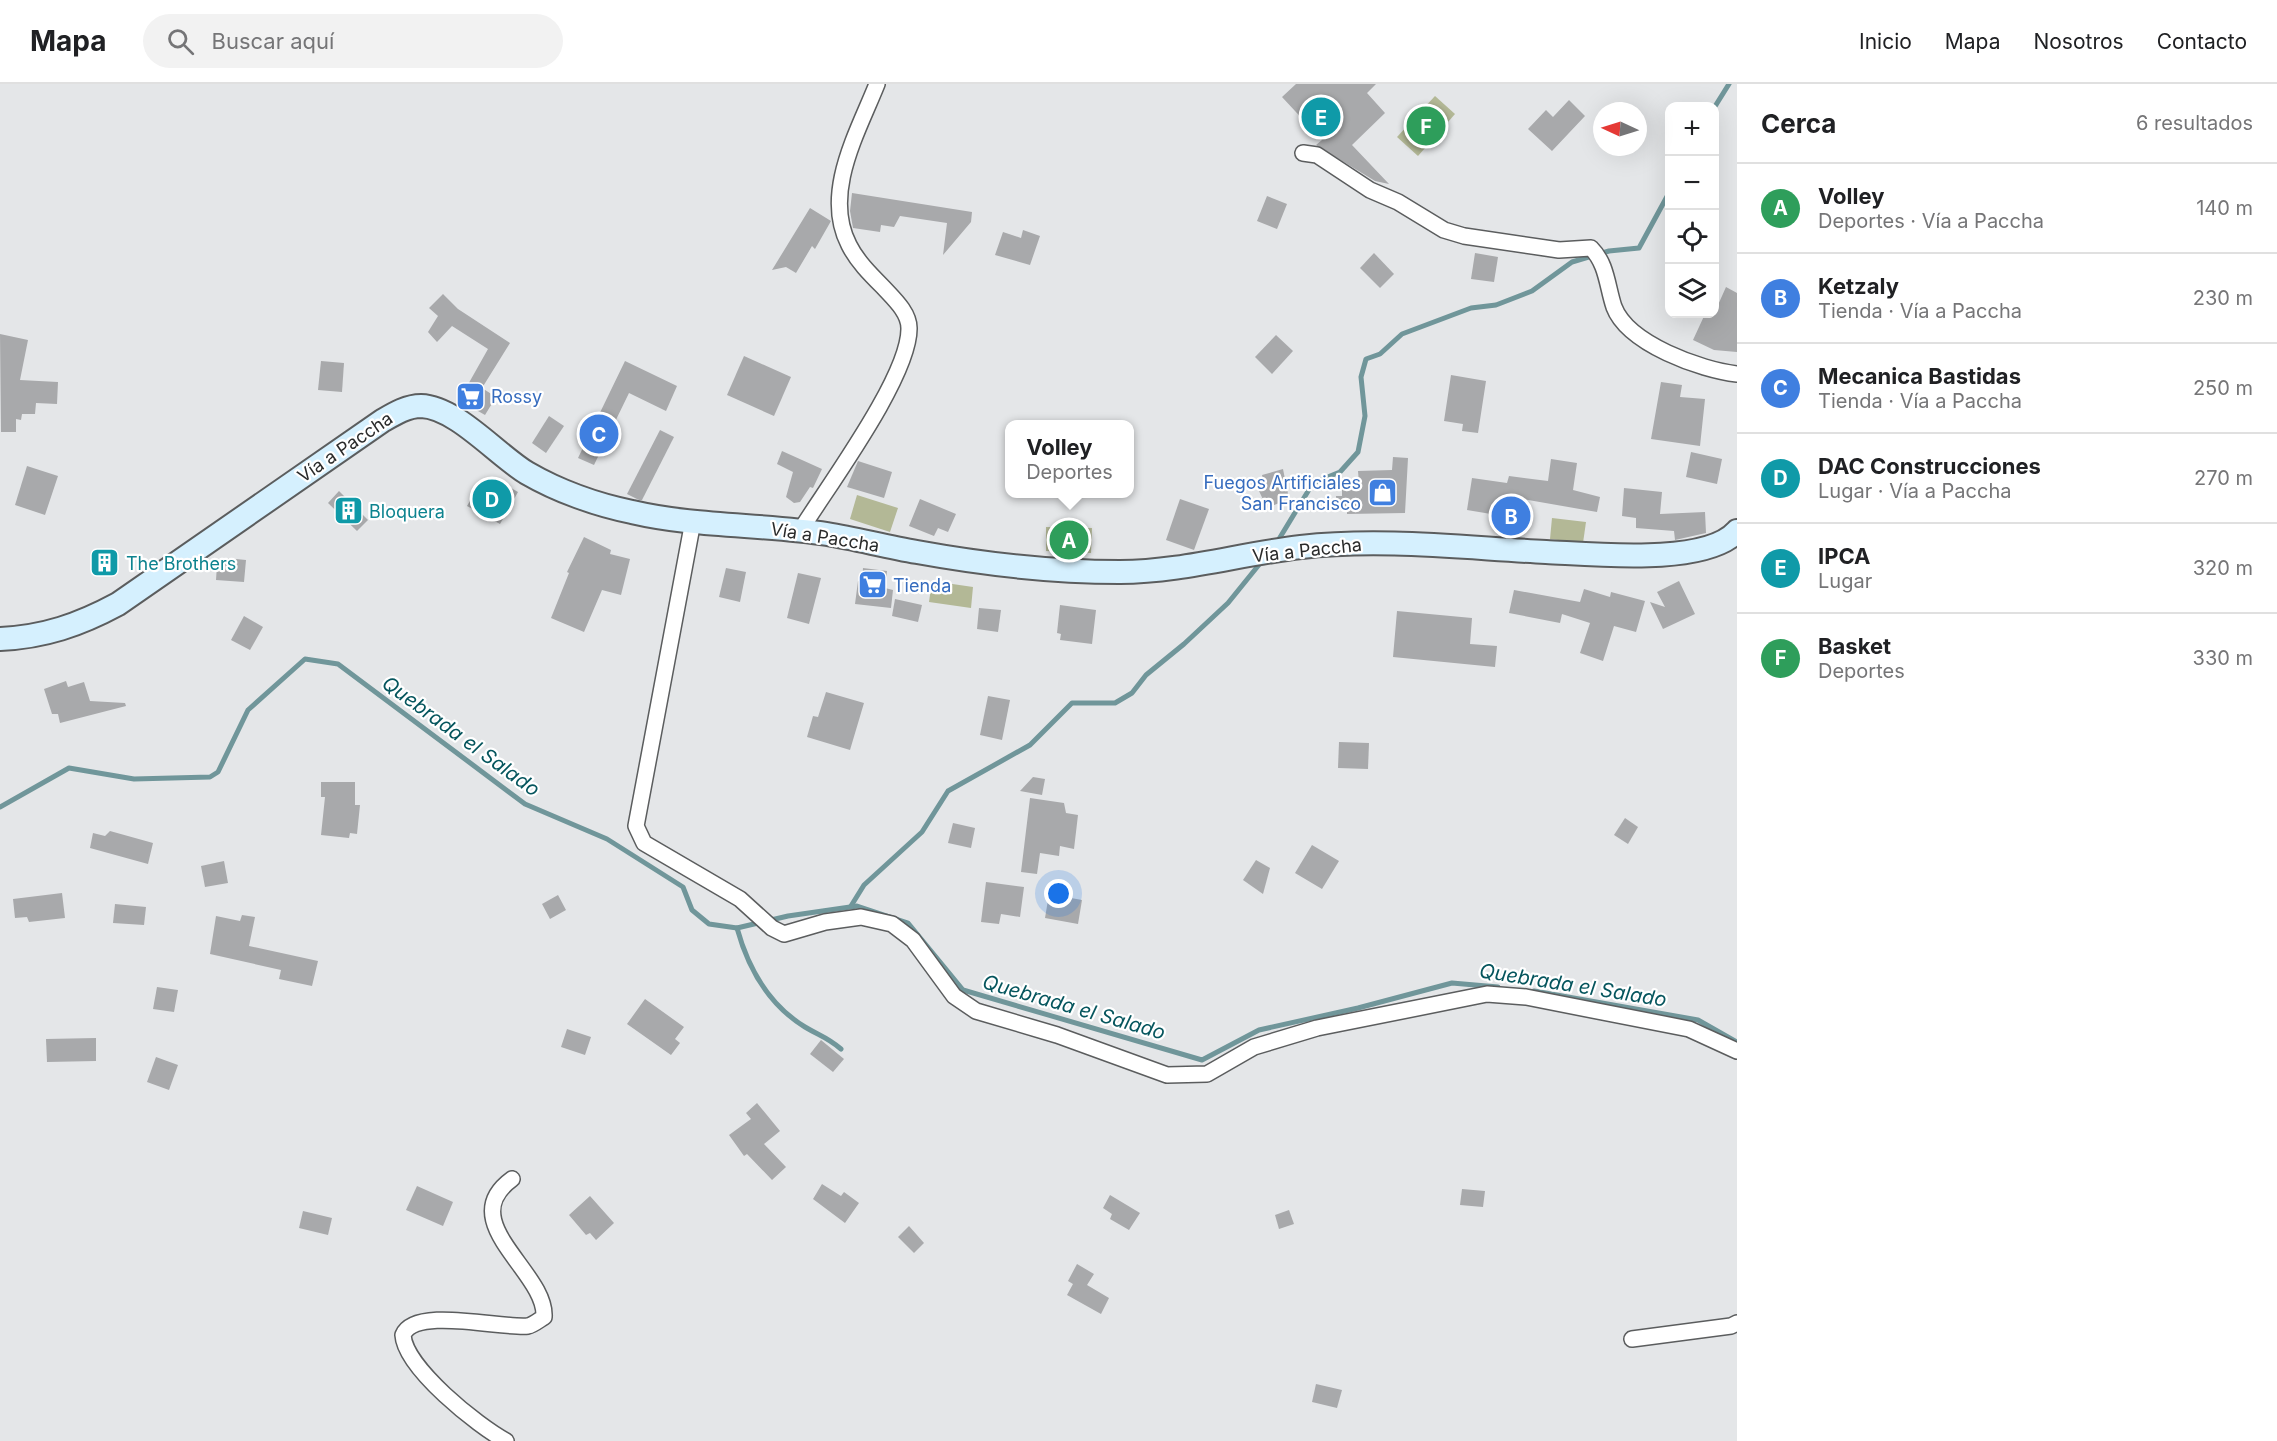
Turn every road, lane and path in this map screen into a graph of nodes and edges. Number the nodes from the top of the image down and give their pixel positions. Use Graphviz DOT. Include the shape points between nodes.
graph roads {
  1 [pos="877,84"];
  2 [pos="1303,153"];
  3 [pos="1737,374"];
  4 [pos="693,521"];
  5 [pos="800,531"];
  6 [pos="1737,531"];
  7 [pos="0,639"];
  8 [pos="1737,1051"];
  9 [pos="512,1179"];
  10 [pos="1737,1323"];
  11 [pos="1632,1339"];
  12 [pos="506,1441"];
  1 -- 5 [label="street" via="845,166 839,213 842,229 858,260 905,314 910,326 908,349 893,385"];
  2 -- 3 [label="street" via="1317,155 1370,190 1444,230 1596,254 1615,310 1632,329 1684,362"];
  4 -- 5 [label="main road, Vía a Paccha"];
  4 -- 7 [label="main road, Vía a Paccha" via="632,513 570,492 527,473 453,418 434,408 411,407 382,421 118,604 52,633"];
  4 -- 8 [label="street" via="636,826 644,843 740,899 772,928 784,934 861,917 892,924 913,940 954,996 976,1011 1057,1035 1167,1076 1207,1074 1254,1047 1317,1028 1487,994 1536,999 1689,1029"];
  5 -- 6 [label="main road, Vía a Paccha" via="1002,566 1122,572 1332,544 1664,555 1710,549 1723,544"];
  9 -- 12 [label="street" via="495,1201 493,1220 498,1234 539,1293 544,1317 530,1326 436,1319 411,1326 403,1335 408,1353 454,1404"];
  10 -- 11 [label="street"];
}
